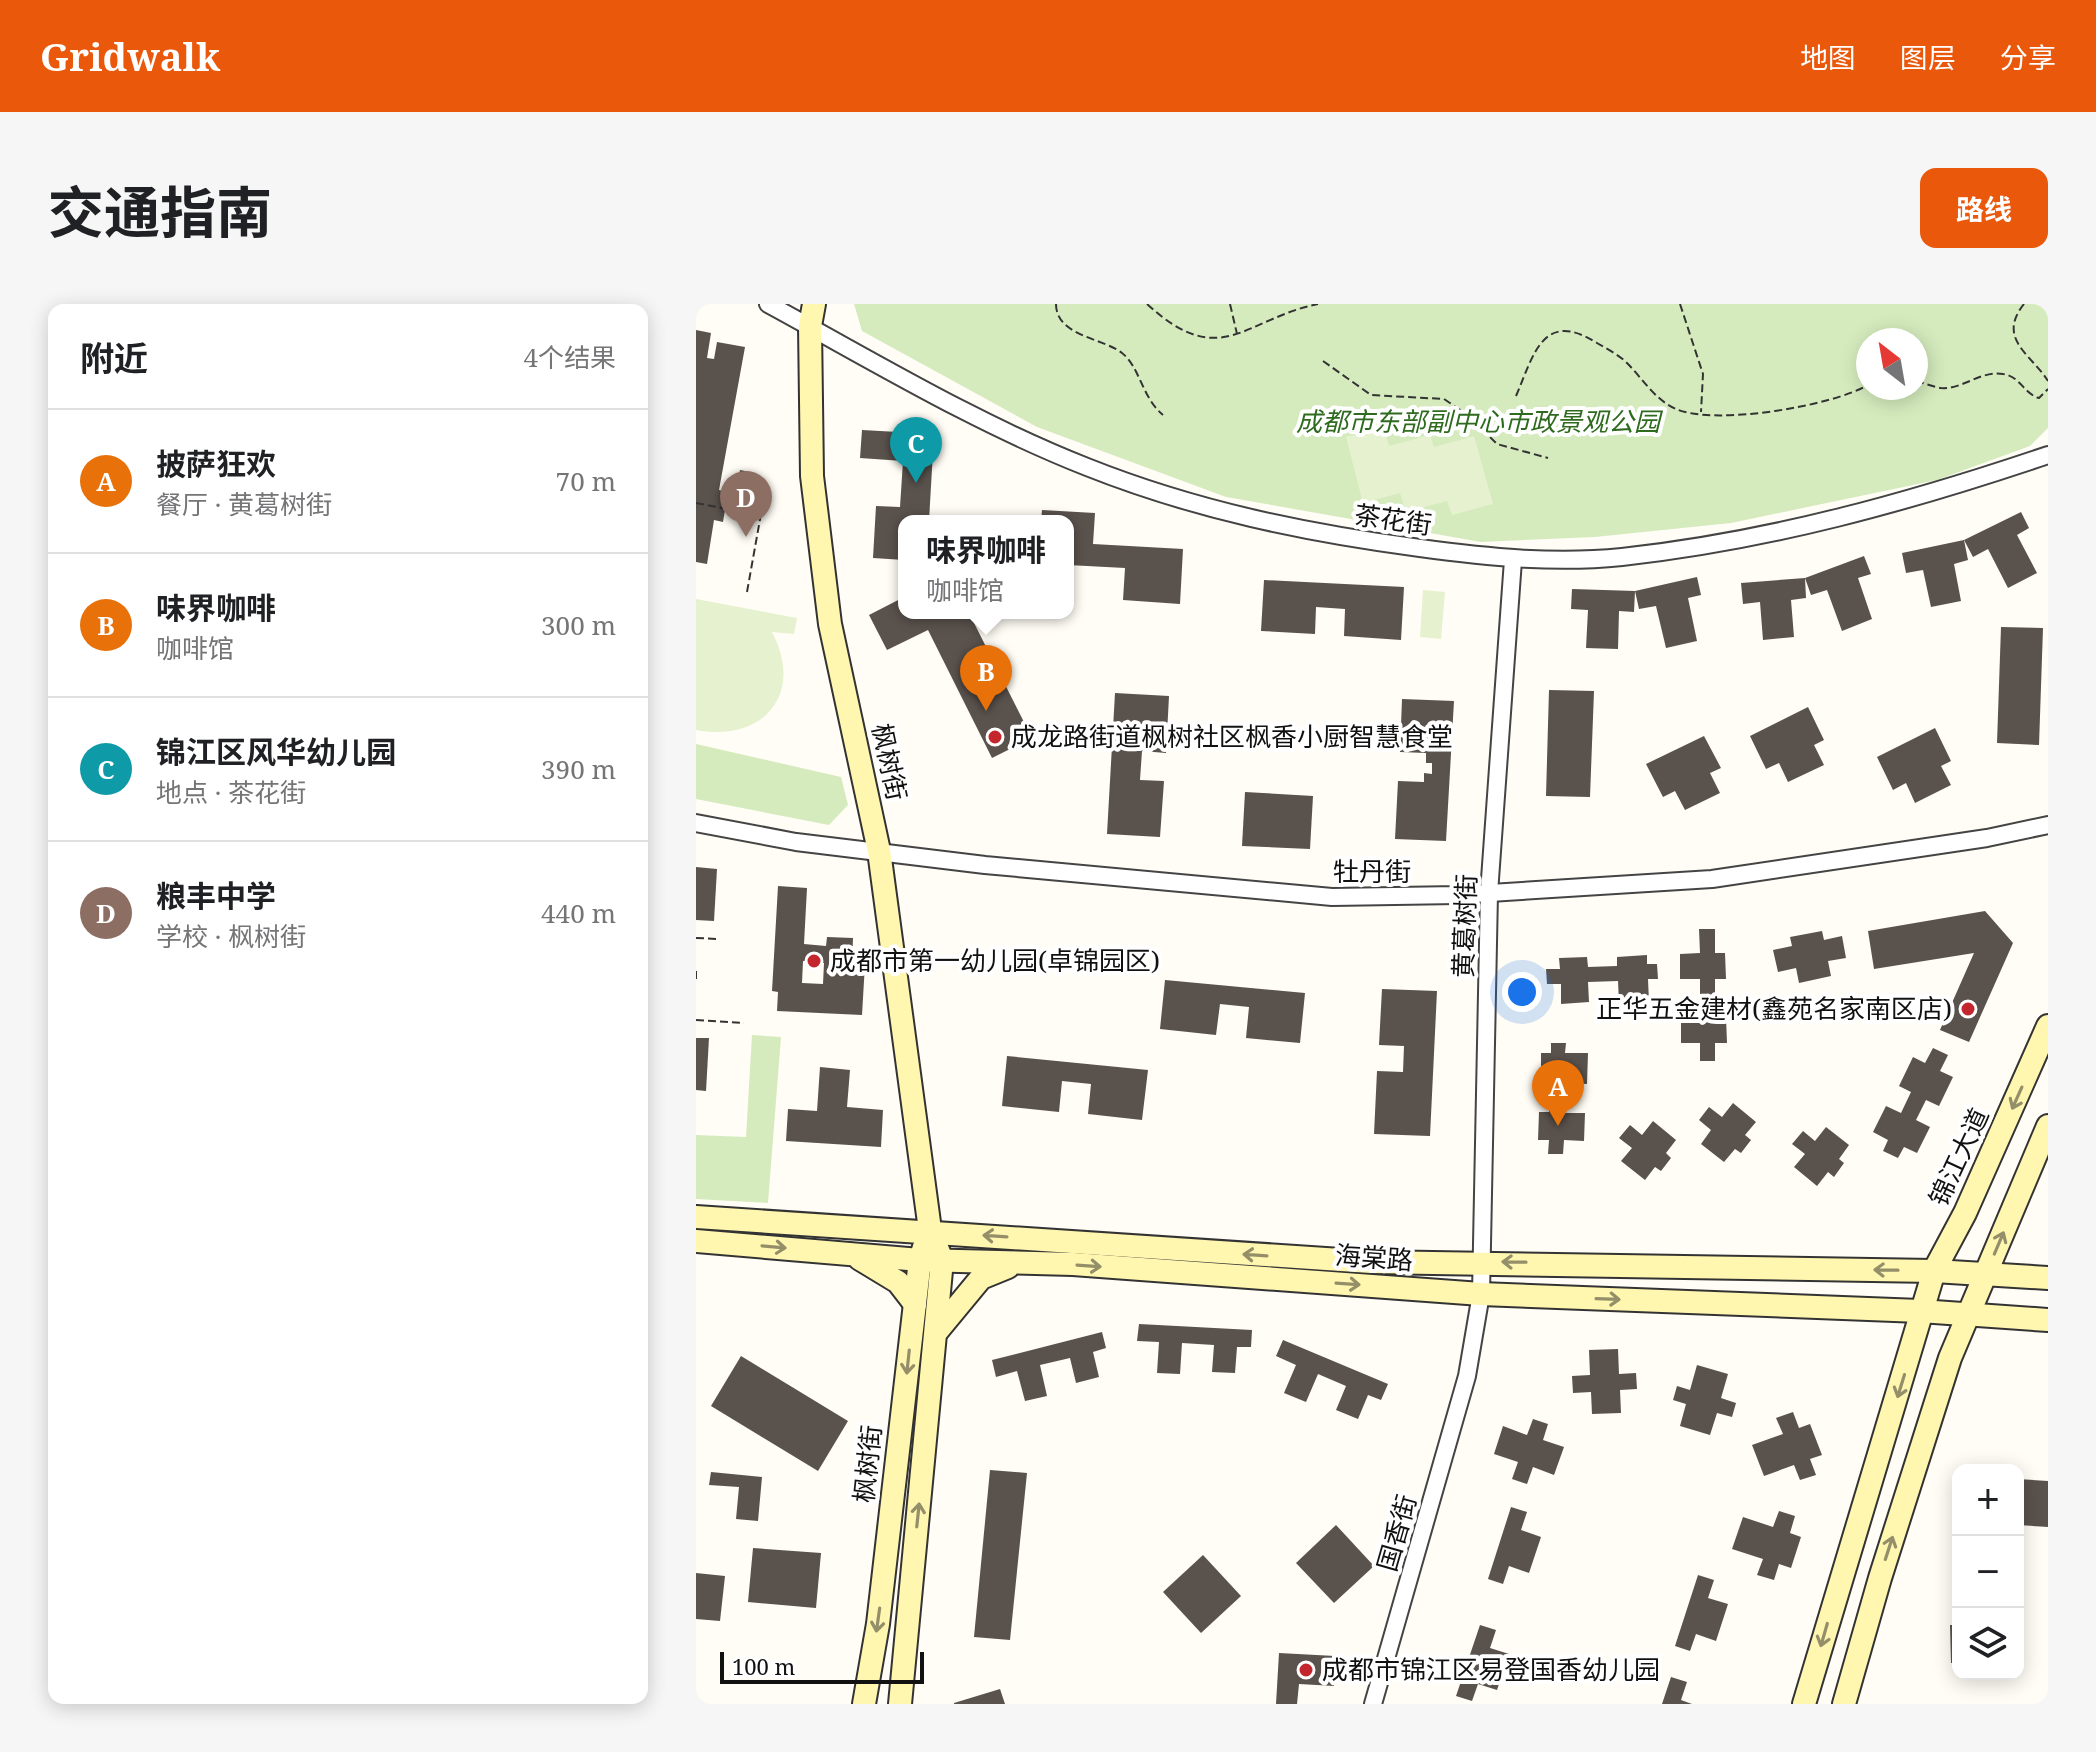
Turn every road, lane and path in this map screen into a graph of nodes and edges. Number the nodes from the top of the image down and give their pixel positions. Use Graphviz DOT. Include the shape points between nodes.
graph roads {
  1 [pos="768,304"];
  2 [pos="814,304"];
  3 [pos="1056,304"];
  4 [pos="1147,304"];
  5 [pos="1230,304"];
  6 [pos="1318,304"];
  7 [pos="1680,304"];
  8 [pos="2024,304"];
  9 [pos="810,326"];
  10 [pos="1238,335"];
  11 [pos="1323,361"];
  12 [pos="2048,381"];
  13 [pos="1928,385"];
  14 [pos="2048,389"];
  15 [pos="1856,392"];
  16 [pos="1516,396"];
  17 [pos="1701,413"];
  18 [pos="1163,415"];
  19 [pos="2048,455"];
  20 [pos="1548,458"];
  21 [pos="764,497"];
  22 [pos="696,503"];
  23 [pos="761,516"];
  24 [pos="1513,560"];
  25 [pos="747,592"];
  26 [pos="696,823"];
  27 [pos="2048,825"];
  28 [pos="879,851"];
  29 [pos="1489,893"];
  30 [pos="696,938"];
  31 [pos="718,939"];
  32 [pos="696,971"];
  33 [pos="696,983"];
  34 [pos="696,1020"];
  35 [pos="744,1023"];
  36 [pos="2048,1026"];
  37 [pos="2048,1126"];
  38 [pos="696,1217"];
  39 [pos="930,1230"];
  40 [pos="696,1241"];
  41 [pos="852,1254"];
  42 [pos="931,1260"];
  43 [pos="1480,1261"];
  44 [pos="1031,1263"];
  45 [pos="1934,1271"];
  46 [pos="1985,1274"];
  47 [pos="2048,1278"];
  48 [pos="1481,1294"];
  49 [pos="915,1304"];
  50 [pos="1920,1311"];
  51 [pos="1966,1314"];
  52 [pos="2048,1320"];
  53 [pos="937,1331"];
  54 [pos="864,1704"];
  55 [pos="900,1704"];
  56 [pos="1373,1704"];
  57 [pos="1804,1704"];
  58 [pos="1844,1704"];
  1 -- 9 [label="street, 茶花街"];
  2 -- 9 [label="main road, 枫树街"];
  3 -- 18 [label="path" via="1064,324 1125,355 1151,405"];
  4 -- 10 [label="path" via="1172,327 1208,338"];
  5 -- 10 [label="path"];
  6 -- 10 [label="path"];
  7 -- 17 [label="path" via="1703,374"];
  8 -- 12 [label="path" via="2014,330 2019,346"];
  9 -- 24 [label="street, 茶花街" via="919,390 1143,488 1298,530"];
  9 -- 28 [label="main road, 枫树街" via="812,476 830,624"];
  11 -- 20 [label="path" via="1371,395 1444,399 1497,444"];
  13 -- 14 [label="path" via="1943,389 2002,373 2019,380 2031,396 2039,398"];
  15 -- 17 [label="path" via="1822,404"];
  16 -- 17 [label="path" via="1539,342 1555,331 1571,329 1625,361 1666,403"];
  19 -- 24 [label="street, 茶花街" via="1807,528 1621,557"];
  21 -- 23 [label="path"];
  22 -- 23 [label="path"];
  23 -- 25 [label="path"];
  24 -- 29 [label="street, 黄葛树街"];
  26 -- 28 [label="street, 牡丹街"];
  27 -- 29 [label="street, 牡丹街" via="1712,879"];
  28 -- 29 [label="street, 牡丹街" via="1332,897"];
  28 -- 39 [label="main road, 枫树街"];
  29 -- 43 [label="street, 黄葛树街"];
  30 -- 31 [label="path"];
  32 -- 33 [label="path"];
  34 -- 35 [label="path"];
  36 -- 45 [label="main road, 锦江大道, one-way"];
  46 -- 37 [label="main road, one-way"];
  38 -- 39 [label="main road, 海棠路"];
  39 -- 42 [label="main road, 枫树街"];
  43 -- 39 [label="main road, 海棠路, one-way" via="1371,1262"];
  40 -- 41 [label="main road, 海棠路, one-way"];
  41 -- 42 [label="main road, 海棠路"];
  41 -- 49 [label="main road" via="898,1282"];
  42 -- 44 [label="main road, 海棠路"];
  42 -- 49 [label="main road, 枫树街"];
  42 -- 53 [label="main road, 枫树街"];
  45 -- 43 [label="main road, 海棠路, one-way"];
  43 -- 48 [label="street, 黄葛树街"];
  44 -- 48 [label="main road, 海棠路, one-way"];
  44 -- 53 [label="main road" via="981,1278"];
  45 -- 46 [label="main road, 海棠路"];
  45 -- 50 [label="main road, 锦江大道"];
  46 -- 47 [label="main road, 海棠路"];
  46 -- 51 [label="main road"];
  48 -- 50 [label="main road, 海棠路, one-way"];
  48 -- 56 [label="street, 国香街" via="1467,1376"];
  49 -- 54 [label="main road, 枫树街, one-way"];
  50 -- 51 [label="main road, 海棠路"];
  50 -- 57 [label="main road, 锦江大道, one-way"];
  51 -- 52 [label="main road, 海棠路"];
  58 -- 51 [label="main road, one-way"];
  55 -- 53 [label="main road, 枫树街, one-way"];
}
